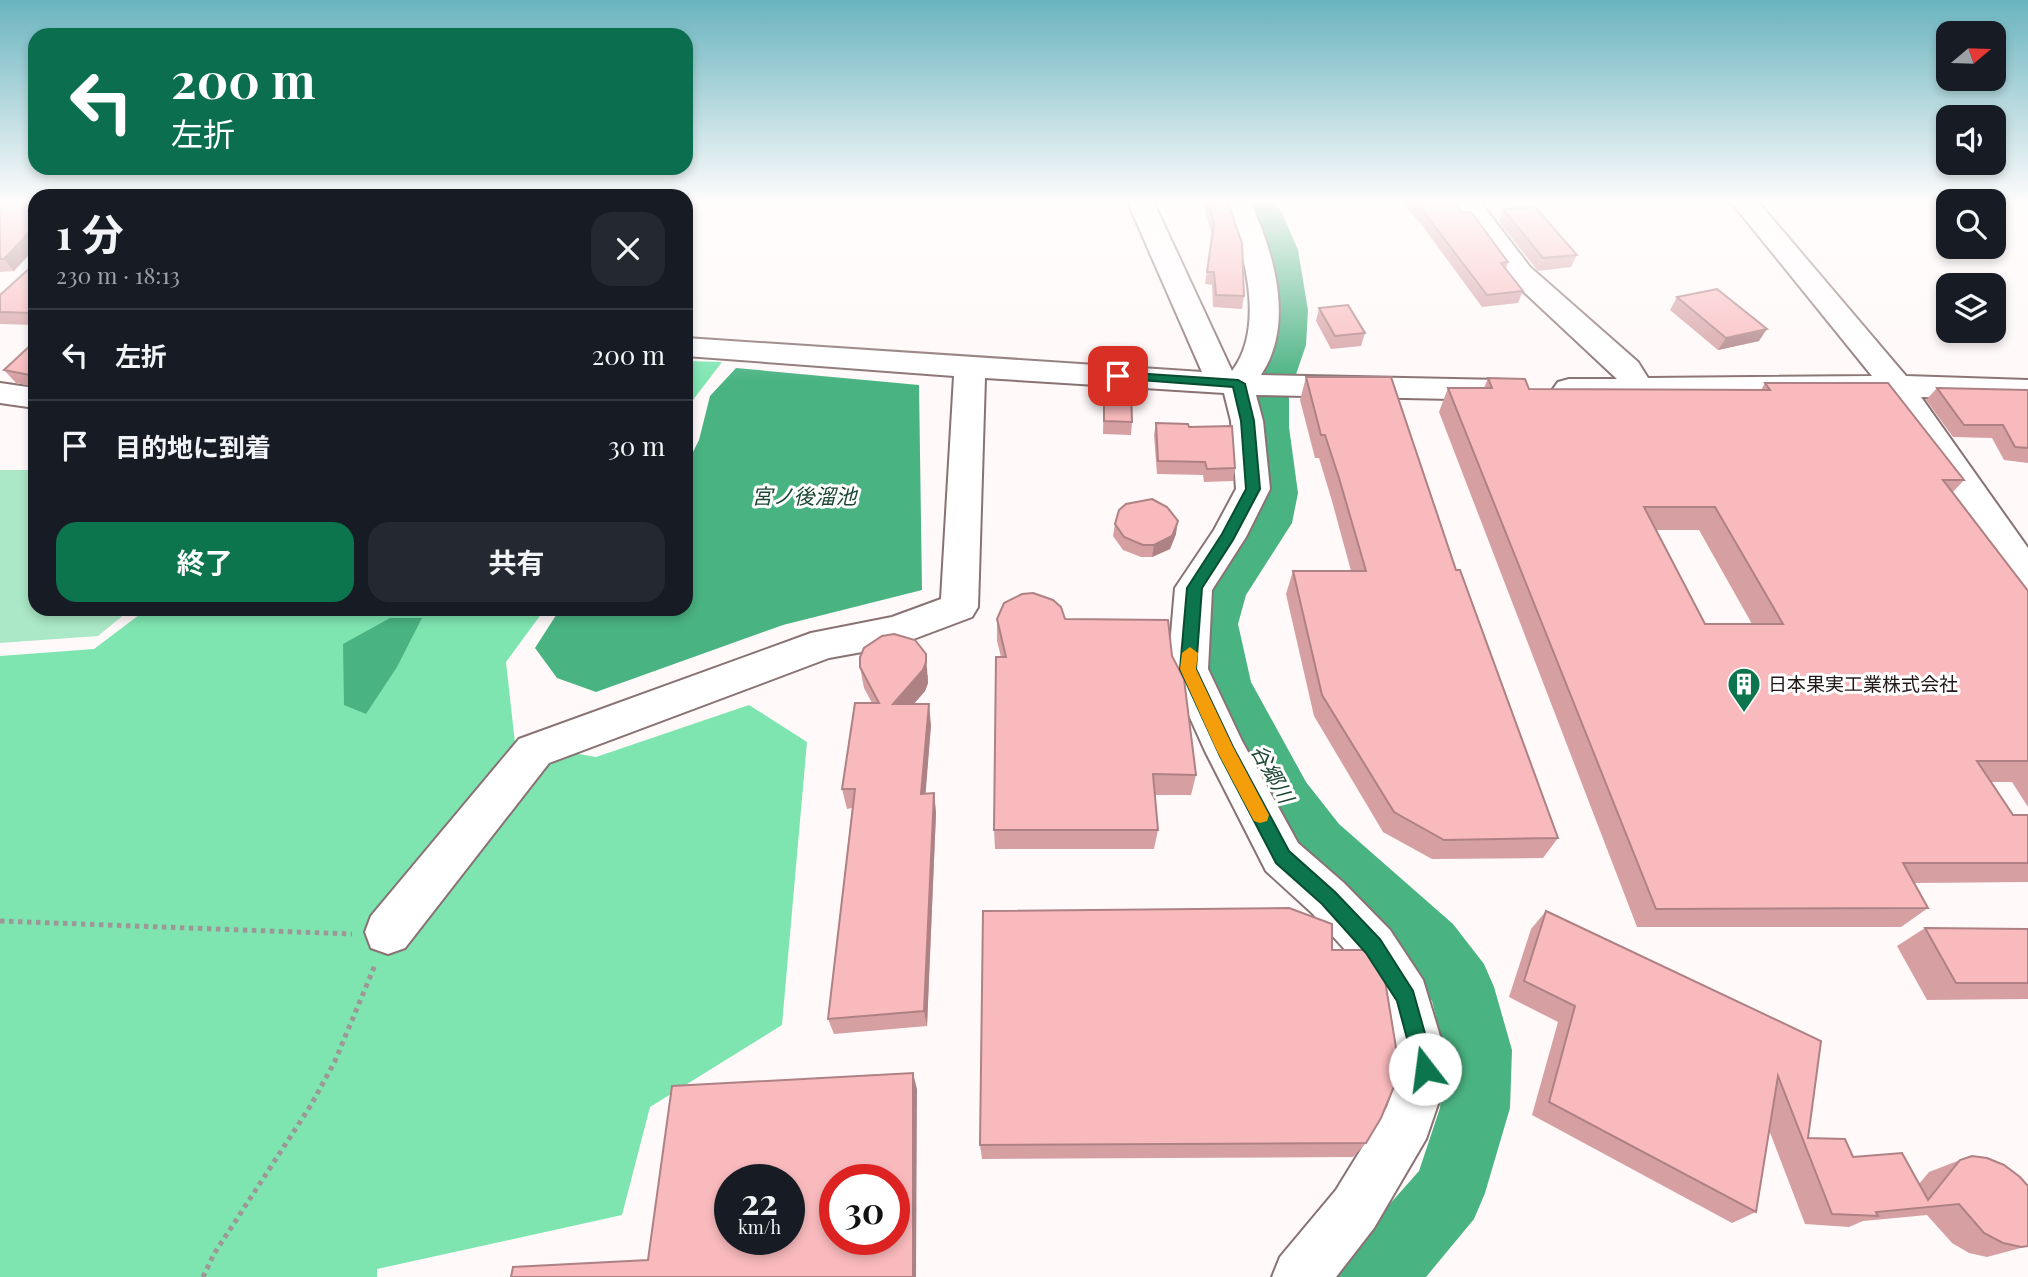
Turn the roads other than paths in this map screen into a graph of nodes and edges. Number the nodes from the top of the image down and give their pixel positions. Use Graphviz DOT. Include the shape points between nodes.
graph roads {
  1 [pos="1173,263"];
  2 [pos="1256,263"];
  3 [pos="1512,263"];
  4 [pos="1794,263"];
  5 [pos="693,348"];
  6 [pos="970,370"];
  7 [pos="1237,384"];
  8 [pos="1897,386"];
  9 [pos="1638,389"];
  10 [pos="2028,390"];
  11 [pos="0,393"];
  12 [pos="28,397"];
  13 [pos="2028,576"];
  14 [pos="388,932"];
  15 [pos="1300,1277"];
  1 -- 7 [label="street"];
  2 -- 7 [label="street" via="1262,328 1254,362"];
  3 -- 9 [label="street" via="1627,369"];
  4 -- 8 [label="street"];
  5 -- 6 [label="street"];
  6 -- 7 [label="street"];
  6 -- 14 [label="street" via="959,607 895,631 825,644 534,751"];
  7 -- 9 [label="street"];
  7 -- 15 [label="street" via="1247,421 1253,489 1194,588 1188,669 1282,857 1373,946 1406,998 1425,1069 1408,1121 1355,1209"];
  8 -- 9 [label="street"];
  8 -- 10 [label="street"];
  8 -- 13 [label="street"];
  11 -- 12 [label="street"];
}
